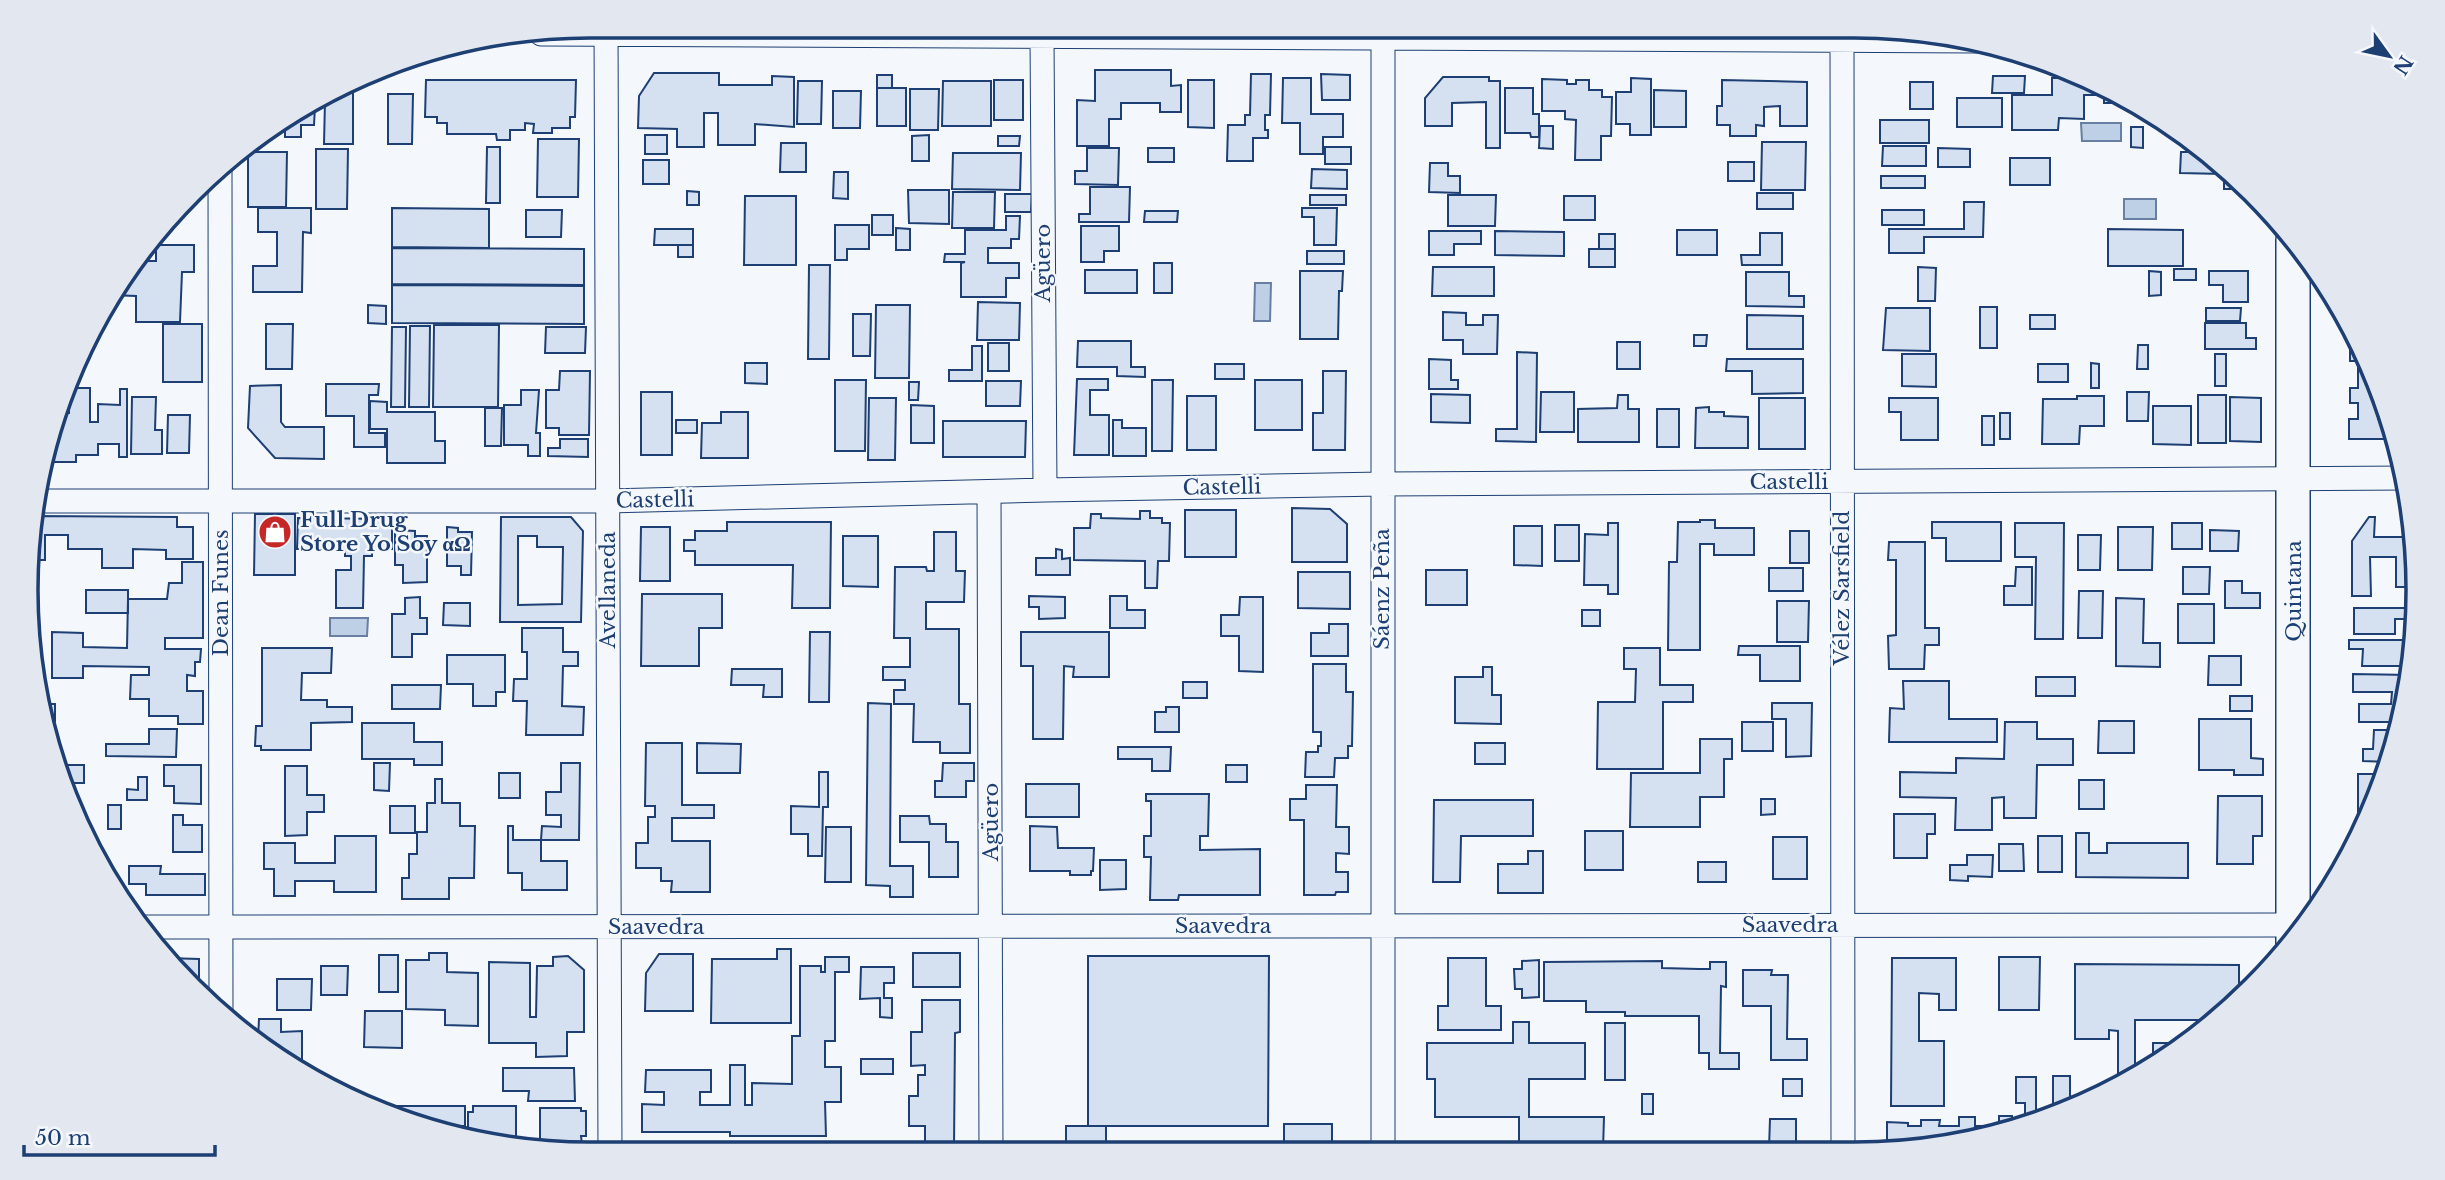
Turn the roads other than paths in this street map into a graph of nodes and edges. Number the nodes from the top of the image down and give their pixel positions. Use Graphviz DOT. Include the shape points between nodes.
graph roads {
  1 [pos="606,38"];
  2 [pos="1042,38"];
  3 [pos="1383,38"];
  4 [pos="1842,38"];
  5 [pos="220,181"];
  6 [pos="2297,260"];
  7 [pos="2295,478"];
  8 [pos="2395,478"];
  9 [pos="1842,482"];
  10 [pos="1382,484"];
  11 [pos="1045,490"];
  12 [pos="989,492"];
  13 [pos="46,501"];
  14 [pos="221,501"];
  15 [pos="608,501"];
  16 [pos="2298,919"];
  17 [pos="1382,925"];
  18 [pos="1843,925"];
  19 [pos="992,926"];
  20 [pos="153,927"];
  21 [pos="221,927"];
  22 [pos="609,927"];
  23 [pos="2289,931"];
  24 [pos="221,1000"];
  25 [pos="610,1142"];
  26 [pos="991,1142"];
  27 [pos="1382,1142"];
  28 [pos="1843,1142"];
  1 -- 15 [label="street, Avellaneda"];
  2 -- 11 [label="street, Agüero"];
  3 -- 10 [label="street, Sáenz Peña"];
  4 -- 9 [label="street, Vélez Sarsfield"];
  5 -- 14 [label="street, Dean Funes"];
  6 -- 7 [label="main road, Quintana"];
  7 -- 8 [label="street, Castelli"];
  7 -- 9 [label="street, Castelli"];
  7 -- 16 [label="main road, Quintana"];
  9 -- 10 [label="street, Castelli"];
  9 -- 18 [label="street, Vélez Sarsfield"];
  10 -- 11 [label="street, Castelli"];
  10 -- 17 [label="street, Sáenz Peña"];
  11 -- 12 [label="street, Castelli"];
  12 -- 15 [label="street, Castelli"];
  12 -- 19 [label="street, Agüero"];
  13 -- 14 [label="street, Castelli"];
  14 -- 15 [label="street, Castelli"];
  14 -- 21 [label="street, Dean Funes"];
  15 -- 22 [label="street, Avellaneda"];
  17 -- 18 [label="street, Saavedra"];
  17 -- 19 [label="street, Saavedra"];
  17 -- 27 [label="street, Sáenz Peña"];
  18 -- 23 [label="street, Saavedra"];
  18 -- 28 [label="street, Vélez Sarsfield"];
  19 -- 22 [label="street, Saavedra"];
  19 -- 26 [label="street, Agüero"];
  20 -- 21 [label="street, Saavedra"];
  21 -- 22 [label="street, Saavedra"];
  21 -- 24 [label="street, Dean Funes"];
  22 -- 25 [label="street, Avellaneda"];
}
